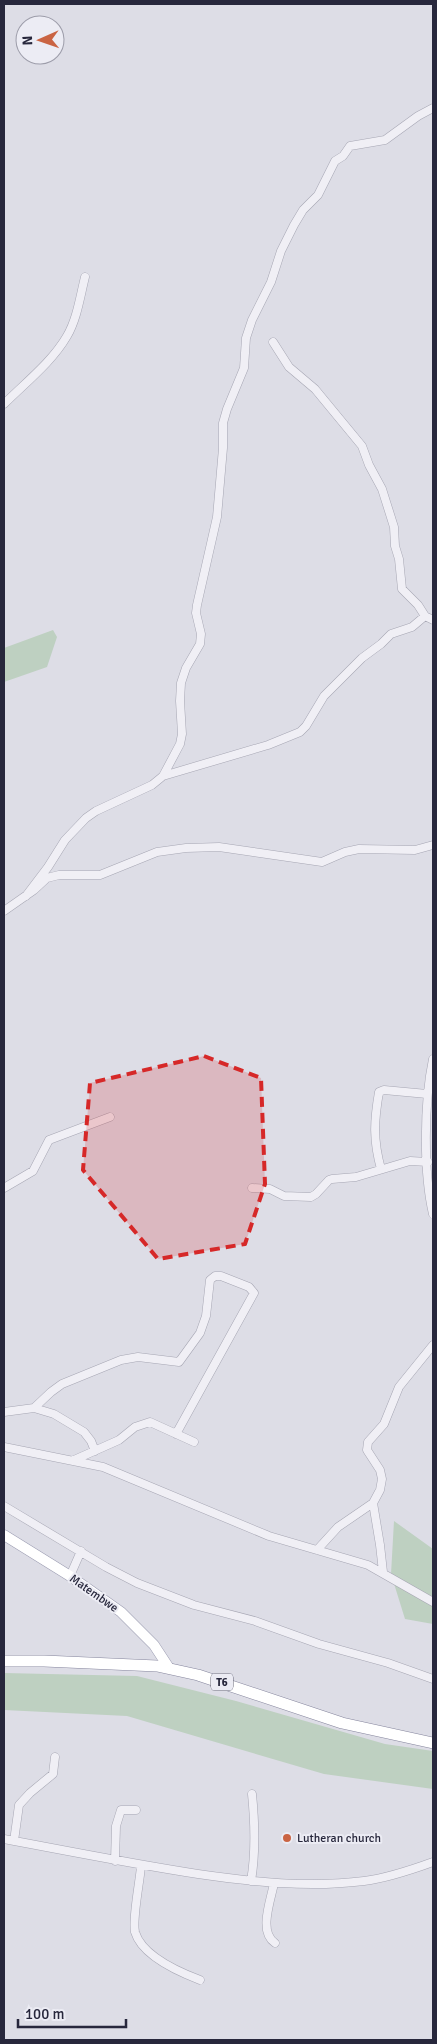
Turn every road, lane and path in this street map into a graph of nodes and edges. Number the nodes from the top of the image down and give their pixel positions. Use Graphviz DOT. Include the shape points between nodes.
graph roads {
  1 [pos="433,108"];
  2 [pos="85,277"];
  3 [pos="274,342"];
  4 [pos="4,404"];
  5 [pos="425,616"];
  6 [pos="433,620"];
  7 [pos="163,776"];
  8 [pos="433,845"];
  9 [pos="26,896"];
  10 [pos="4,911"];
  11 [pos="433,1059"];
  12 [pos="427,1094"];
  13 [pos="110,1117"];
  14 [pos="428,1162"];
  15 [pos="381,1169"];
  16 [pos="4,1188"];
  17 [pos="252,1188"];
  18 [pos="433,1214"];
  19 [pos="433,1345"];
  20 [pos="422,1358"];
  21 [pos="433,1359"];
  22 [pos="34,1408"];
  23 [pos="4,1412"];
  24 [pos="176,1434"];
  25 [pos="194,1442"];
  26 [pos="4,1448"];
  27 [pos="95,1451"];
  28 [pos="74,1460"];
  29 [pos="372,1504"];
  30 [pos="4,1506"];
  31 [pos="4,1535"];
  32 [pos="317,1550"];
  33 [pos="81,1551"];
  34 [pos="382,1572"];
  35 [pos="70,1576"];
  36 [pos="433,1602"];
  37 [pos="4,1661"];
  38 [pos="169,1668"];
  39 [pos="433,1679"];
  40 [pos="433,1743"];
  41 [pos="55,1757"];
  42 [pos="252,1794"];
  43 [pos="136,1810"];
  44 [pos="4,1839"];
  45 [pos="14,1841"];
  46 [pos="115,1861"];
  47 [pos="433,1862"];
  48 [pos="141,1866"];
  49 [pos="251,1881"];
  50 [pos="274,1883"];
  51 [pos="275,1944"];
  52 [pos="200,1980"];
  1 -- 7 [label="street" via="385,140 350,146 335,161 318,194 288,236 252,320 246,338 244,368 223,423 217,517 196,613 200,644 181,684 180,744"];
  2 -- 4 [label="street" via="67,337"];
  3 -- 5 [label="street" via="289,367 315,389 362,446 393,522 400,586"];
  5 -- 6 [label="street"];
  5 -- 7 [label="street" via="412,627 391,634 362,658 324,696 300,732 268,745"];
  7 -- 9 [label="street" via="152,785 96,810 86,818 65,840"];
  8 -- 9 [label="street" via="415,850 359,849 322,862 219,848 186,848 148,854 100,875 53,876"];
  9 -- 10 [label="street"];
  11 -- 12 [label="street"];
  12 -- 14 [label="street"];
  12 -- 15 [label="street" via="380,1092 374,1139"];
  13 -- 16 [label="street" via="49,1140 33,1171"];
  14 -- 15 [label="street" via="410,1161"];
  14 -- 18 [label="street"];
  15 -- 17 [label="street" via="356,1177 329,1180 311,1197 284,1196 270,1189"];
  19 -- 20 [label="street"];
  20 -- 21 [label="street"];
  20 -- 29 [label="street" via="399,1387 384,1424 368,1442 367,1450 382,1479"];
  22 -- 23 [label="street"];
  22 -- 24 [label="street" via="62,1384 121,1360 138,1357 179,1362 200,1332 206,1316 210,1280 221,1276 250,1287 254,1293"];
  22 -- 27 [label="street" via="54,1414 84,1432"];
  24 -- 25 [label="street"];
  24 -- 27 [label="street" via="155,1423 144,1423"];
  26 -- 28 [label="street"];
  27 -- 28 [label="street"];
  28 -- 32 [label="street" via="103,1467 269,1536"];
  29 -- 32 [label="street" via="338,1528"];
  29 -- 34 [label="street"];
  30 -- 33 [label="street"];
  31 -- 35 [label="main road, Matembwe"];
  32 -- 34 [label="street"];
  33 -- 35 [label="street"];
  33 -- 39 [label="street" via="137,1583 194,1605 255,1621"];
  34 -- 36 [label="street"];
  35 -- 38 [label="main road, Matembwe" via="134,1624 154,1645"];
  37 -- 38 [label="highway, T6"];
  38 -- 40 [label="highway, T6" via="198,1674 342,1723"];
  41 -- 45 [label="street" via="53,1774 20,1805"];
  42 -- 49 [label="street" via="256,1831"];
  43 -- 46 [label="street" via="121,1810 116,1826"];
  44 -- 45 [label="street"];
  45 -- 46 [label="street"];
  46 -- 48 [label="street"];
  47 -- 50 [label="street" via="366,1881"];
  48 -- 49 [label="street"];
  48 -- 52 [label="street" via="134,1924 139,1940 148,1951 177,1971"];
  49 -- 50 [label="street"];
  50 -- 51 [label="street" via="267,1931"];
}
